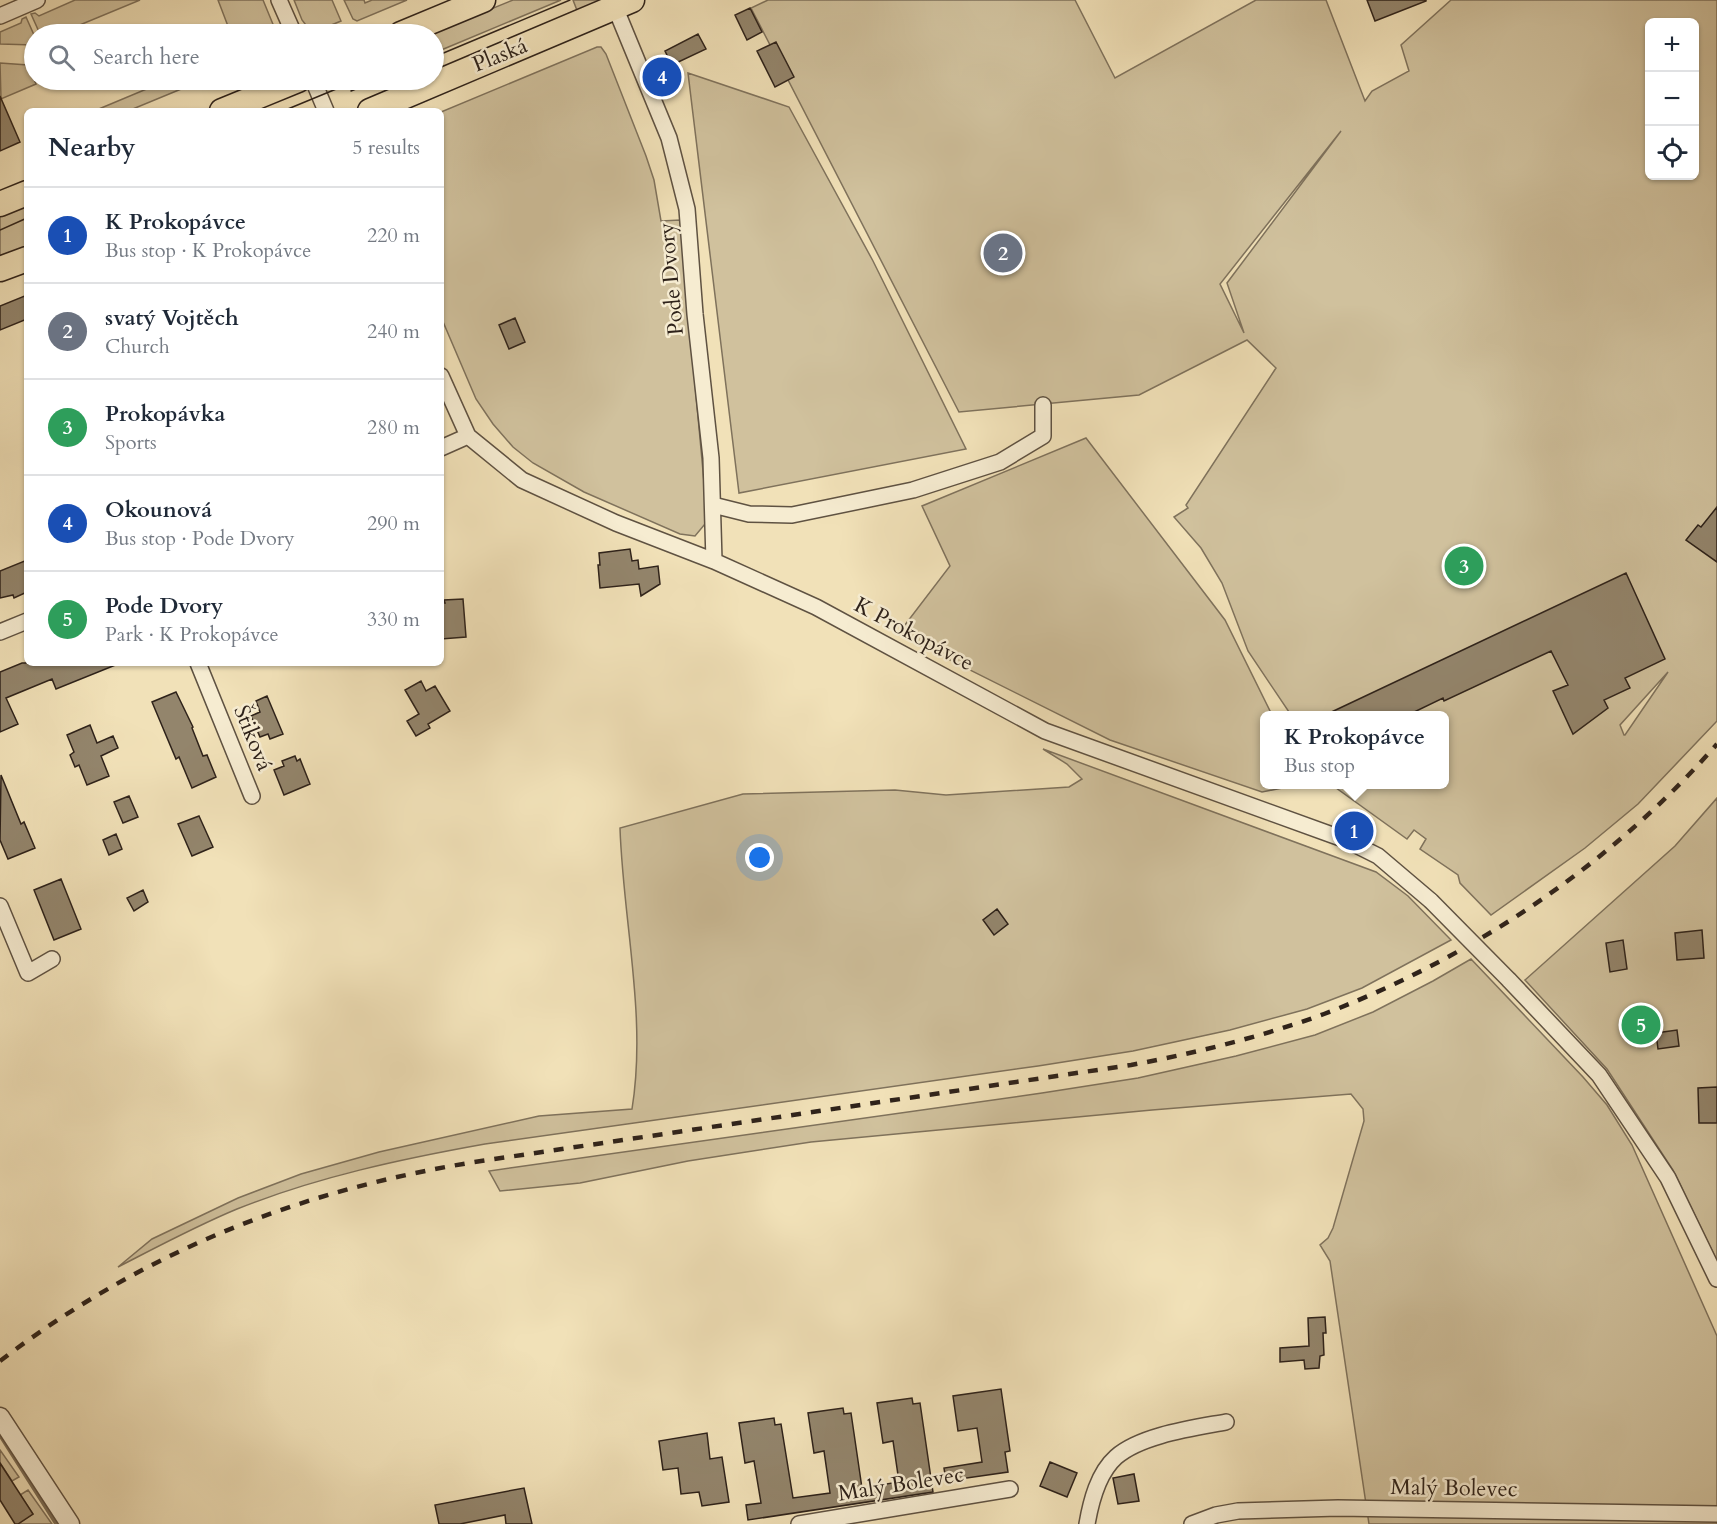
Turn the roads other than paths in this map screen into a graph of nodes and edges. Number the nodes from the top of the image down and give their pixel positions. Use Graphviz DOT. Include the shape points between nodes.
graph roads {
  1 [pos="37,0"];
  2 [pos="279,0"];
  3 [pos="483,0"];
  4 [pos="623,3"];
  5 [pos="0,16"];
  6 [pos="290,24"];
  7 [pos="425,24"];
  8 [pos="444,79"];
  9 [pos="273,90"];
  10 [pos="317,90"];
  11 [pos="419,90"];
  12 [pos="229,108"];
  13 [pos="325,108"];
  14 [pos="377,108"];
  15 [pos="24,194"];
  16 [pos="0,204"];
  17 [pos="24,260"];
  18 [pos="0,269"];
  19 [pos="444,383"];
  20 [pos="1043,405"];
  21 [pos="468,436"];
  22 [pos="444,447"];
  23 [pos="713,505"];
  24 [pos="714,561"];
  25 [pos="24,622"];
  26 [pos="0,633"];
  27 [pos="199,666"];
  28 [pos="252,796"];
  29 [pos="0,906"];
  30 [pos="52,959"];
  31 [pos="1717,1279"];
  32 [pos="0,1417"];
  33 [pos="1226,1422"];
  34 [pos="1010,1489"];
  35 [pos="1717,1514"];
  36 [pos="70,1524"];
  37 [pos="799,1524"];
  38 [pos="1087,1524"];
  39 [pos="1192,1524"];
  1 -- 5 [label="street"];
  2 -- 6 [label="street"];
  3 -- 7 [label="main road"];
  4 -- 8 [label="main road, Plaská"];
  4 -- 23 [label="street, Pode Dvory" via="669,138 687,209"];
  9 -- 12 [label="main road"];
  10 -- 13 [label="street"];
  11 -- 14 [label="main road, Plaská"];
  15 -- 16 [label="main road"];
  17 -- 18 [label="main road"];
  19 -- 21 [label="street, K Prokopávce"];
  20 -- 23 [label="street" via="1043,436 1000,462 913,490 792,515 749,514"];
  21 -- 22 [label="street"];
  21 -- 24 [label="street, K Prokopávce" via="522,480 616,523"];
  23 -- 24 [label="street, Pode Dvory"];
  24 -- 31 [label="street, K Prokopávce, bridge" via="816,607 1045,731 1346,840 1378,856 1431,901 1599,1076 1668,1178"];
  25 -- 26 [label="street"];
  27 -- 28 [label="street, Štiková"];
  29 -- 30 [label="street" via="28,973"];
  32 -- 36 [label="street"];
  33 -- 38 [label="street" via="1127,1449 1115,1458 1100,1480 1090,1503"];
  34 -- 37 [label="street, Malý Bolevec"];
  35 -- 39 [label="street, Malý Bolevec" via="1338,1508 1238,1511"];
}
